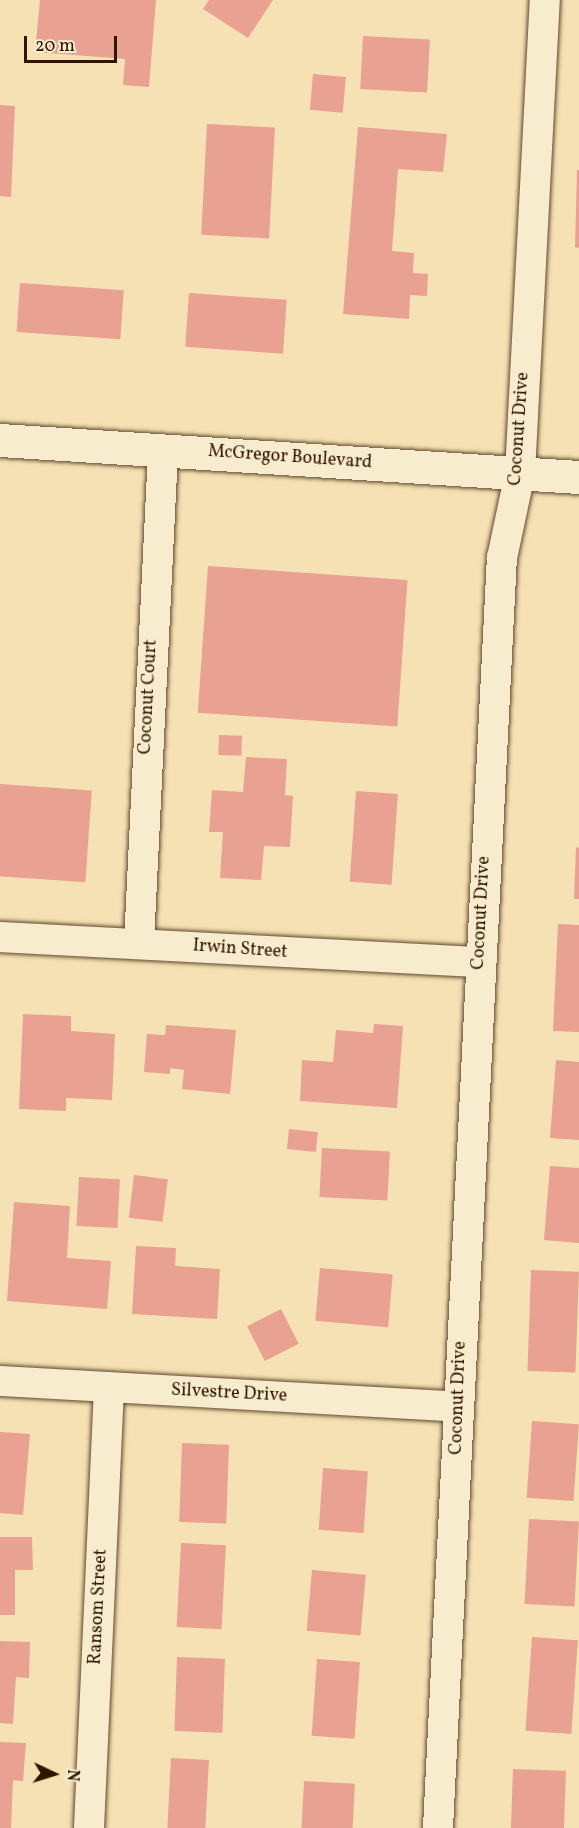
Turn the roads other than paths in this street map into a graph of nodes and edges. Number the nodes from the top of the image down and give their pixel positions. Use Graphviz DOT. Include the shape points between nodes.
graph roads {
  1 [pos="545,0"];
  2 [pos="0,440"];
  3 [pos="163,450"];
  4 [pos="520,473"];
  5 [pos="579,477"];
  6 [pos="0,937"];
  7 [pos="139,943"];
  8 [pos="480,963"];
  9 [pos="0,1381"];
  10 [pos="109,1387"];
  11 [pos="458,1407"];
  12 [pos="89,1828"];
  13 [pos="438,1828"];
  1 -- 4 [label="street, Coconut Drive"];
  2 -- 3 [label="main road, McGregor Boulevard"];
  3 -- 4 [label="main road, McGregor Boulevard"];
  3 -- 7 [label="street, Coconut Court"];
  4 -- 5 [label="main road, McGregor Boulevard"];
  4 -- 8 [label="street, Coconut Drive" via="502,558"];
  6 -- 7 [label="street, Irwin Street"];
  7 -- 8 [label="street, Irwin Street"];
  8 -- 11 [label="street, Coconut Drive"];
  9 -- 10 [label="street, Silvestre Drive"];
  10 -- 11 [label="street, Silvestre Drive"];
  10 -- 12 [label="street, Ransom Street"];
  11 -- 13 [label="street, Coconut Drive"];
}
